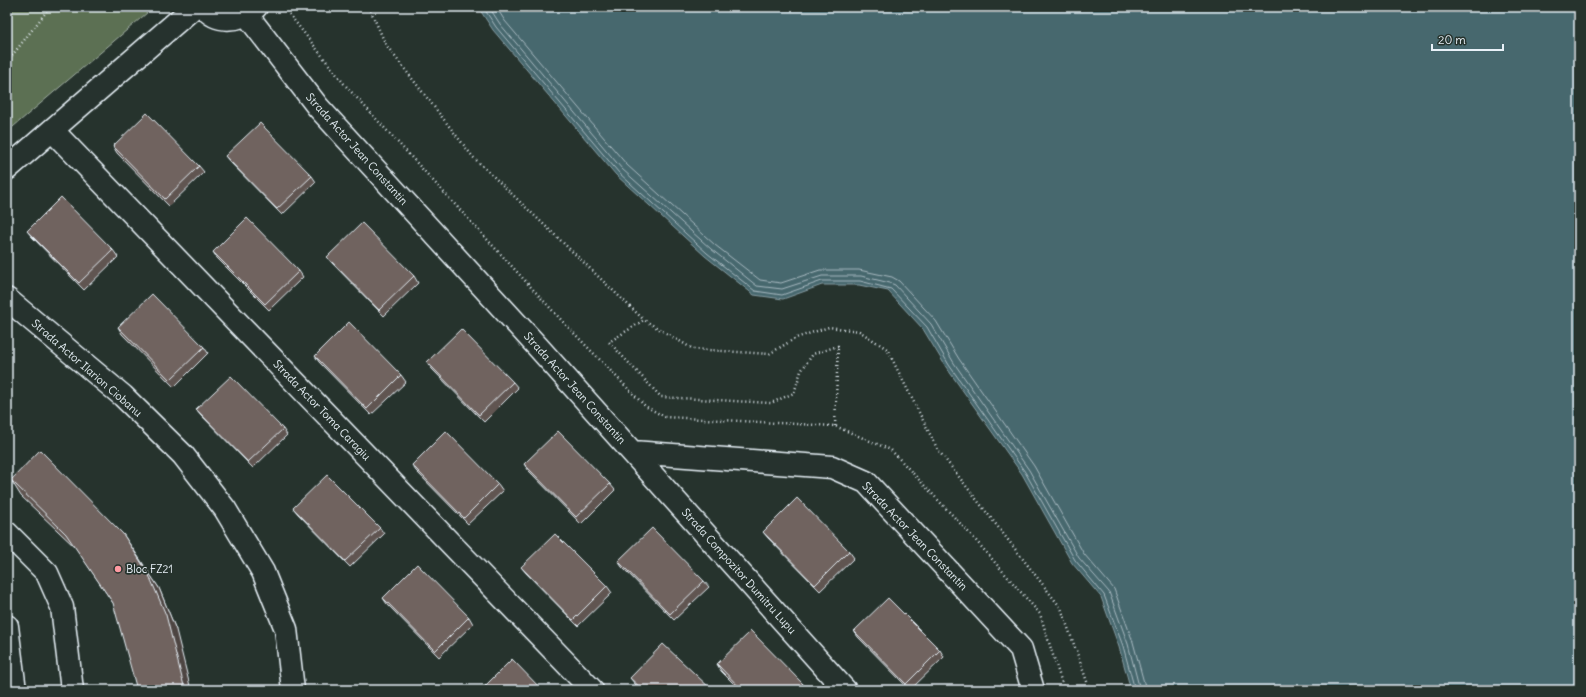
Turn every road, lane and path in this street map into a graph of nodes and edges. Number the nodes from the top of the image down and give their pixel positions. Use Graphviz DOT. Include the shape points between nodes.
graph roads {
  1 [pos="50,7"];
  2 [pos="194,7"];
  3 [pos="204,7"];
  4 [pos="294,7"];
  5 [pos="369,7"];
  6 [pos="286,9"];
  7 [pos="252,11"];
  8 [pos="7,62"];
  9 [pos="52,130"];
  10 [pos="7,170"];
  11 [pos="7,299"];
  12 [pos="644,320"];
  13 [pos="835,426"];
  14 [pos="633,452"];
  15 [pos="7,533"];
  16 [pos="7,626"];
  17 [pos="16,690"];
  18 [pos="72,690"];
  19 [pos="293,690"];
  20 [pos="592,690"];
  21 [pos="846,690"];
  22 [pos="1033,690"];
  23 [pos="1064,690"];
  24 [pos="1090,690"];
  1 -- 8 [label="path"];
  2 -- 9 [label="street"];
  3 -- 7 [label="street" via="216,16 226,19 237,19"];
  4 -- 6 [label="path"];
  5 -- 12 [label="path" via="386,44 473,157"];
  6 -- 13 [label="path" via="346,85 564,323 645,406 665,417"];
  7 -- 14 [label="street, Strada Actor Jean Constantin" via="318,107"];
  9 -- 10 [label="street"];
  9 -- 20 [label="street, Strada Actor Toma Caragiu"];
  11 -- 19 [label="street, Strada Actor Ilarion Ciobanu" via="122,396 183,456 225,509 263,572 286,630"];
  12 -- 13 [label="path" via="609,342 661,397 771,403 794,393 801,371 813,354 838,346"];
  12 -- 24 [label="path" via="693,349 769,354 796,338 829,327 859,331 887,349 938,450 1061,608"];
  13 -- 23 [label="path" via="891,450 971,535 1040,614"];
  14 -- 21 [label="street, Strada Compozitor Dumitru Lupu"];
  14 -- 22 [label="street, Strada Actor Jean Constantin" via="832,467 866,482 1021,649"];
  15 -- 18 [label="street" via="47,573 62,607"];
  16 -- 17 [label="street"];
}
